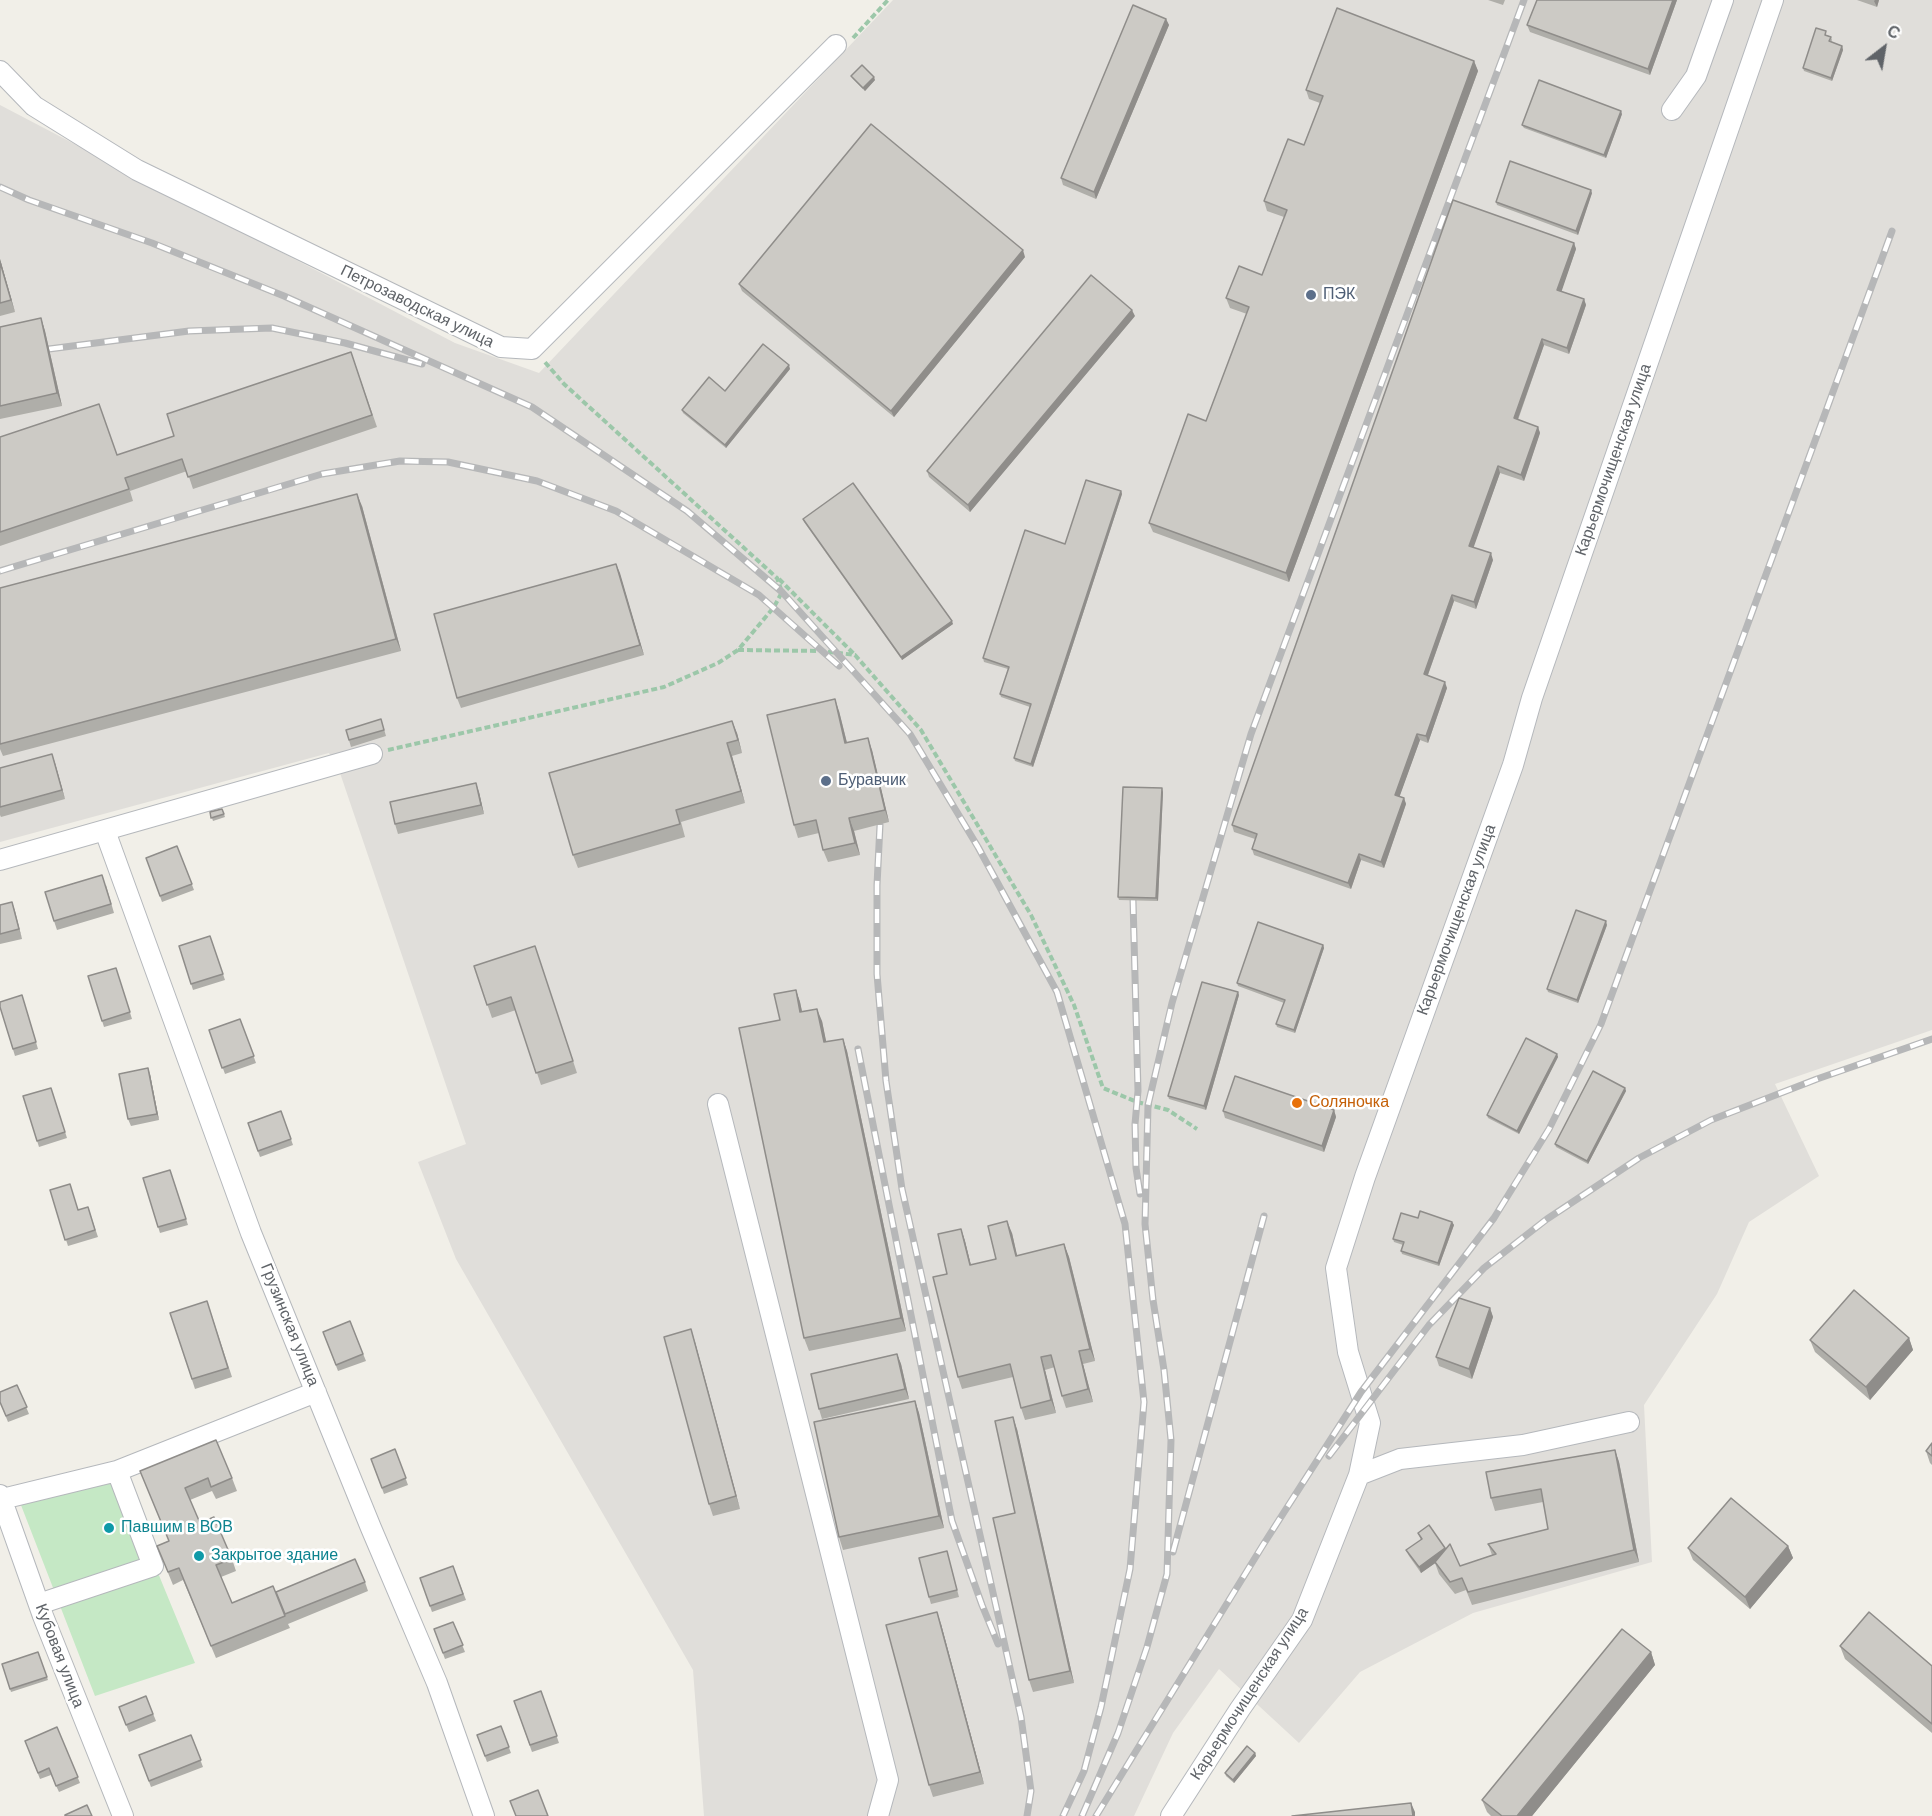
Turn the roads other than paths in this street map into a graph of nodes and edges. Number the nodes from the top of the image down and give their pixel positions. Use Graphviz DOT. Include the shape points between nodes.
graph roads {
  1 [pos="1723,0"];
  2 [pos="1773,0"];
  3 [pos="842,44"];
  4 [pos="0,71"];
  5 [pos="1672,110"];
  6 [pos="372,754"];
  7 [pos="105,831"];
  8 [pos="0,860"];
  9 [pos="718,1104"];
  10 [pos="316,1392"];
  11 [pos="1629,1422"];
  12 [pos="117,1470"];
  13 [pos="1359,1475"];
  14 [pos="1,1497"];
  15 [pos="39,1604"];
  16 [pos="123,1816"];
  17 [pos="484,1816"];
  18 [pos="878,1816"];
  19 [pos="1171,1816"];
  1 -- 5 [label="street" via="1696,76"];
  2 -- 13 [label="street, Карьермочищенская улица" via="1532,698 1513,765 1336,1268 1348,1352 1370,1423"];
  3 -- 4 [label="street, Петрозаводская улица" via="532,349 501,347 137,170 34,106"];
  6 -- 7 [label="street"];
  7 -- 8 [label="street"];
  7 -- 10 [label="street, Грузинская улица" via="251,1233"];
  9 -- 18 [label="street" via="888,1780"];
  10 -- 12 [label="street"];
  10 -- 17 [label="street, Грузинская улица" via="437,1683"];
  11 -- 13 [label="street" via="1523,1445 1400,1459"];
  12 -- 14 [label="street"];
  12 -- 15 [label="street" via="153,1566"];
  13 -- 19 [label="street, Карьермочищенская улица" via="1302,1620"];
  14 -- 15 [label="street, Кубовая улица"];
  15 -- 16 [label="street, Кубовая улица"];
}
